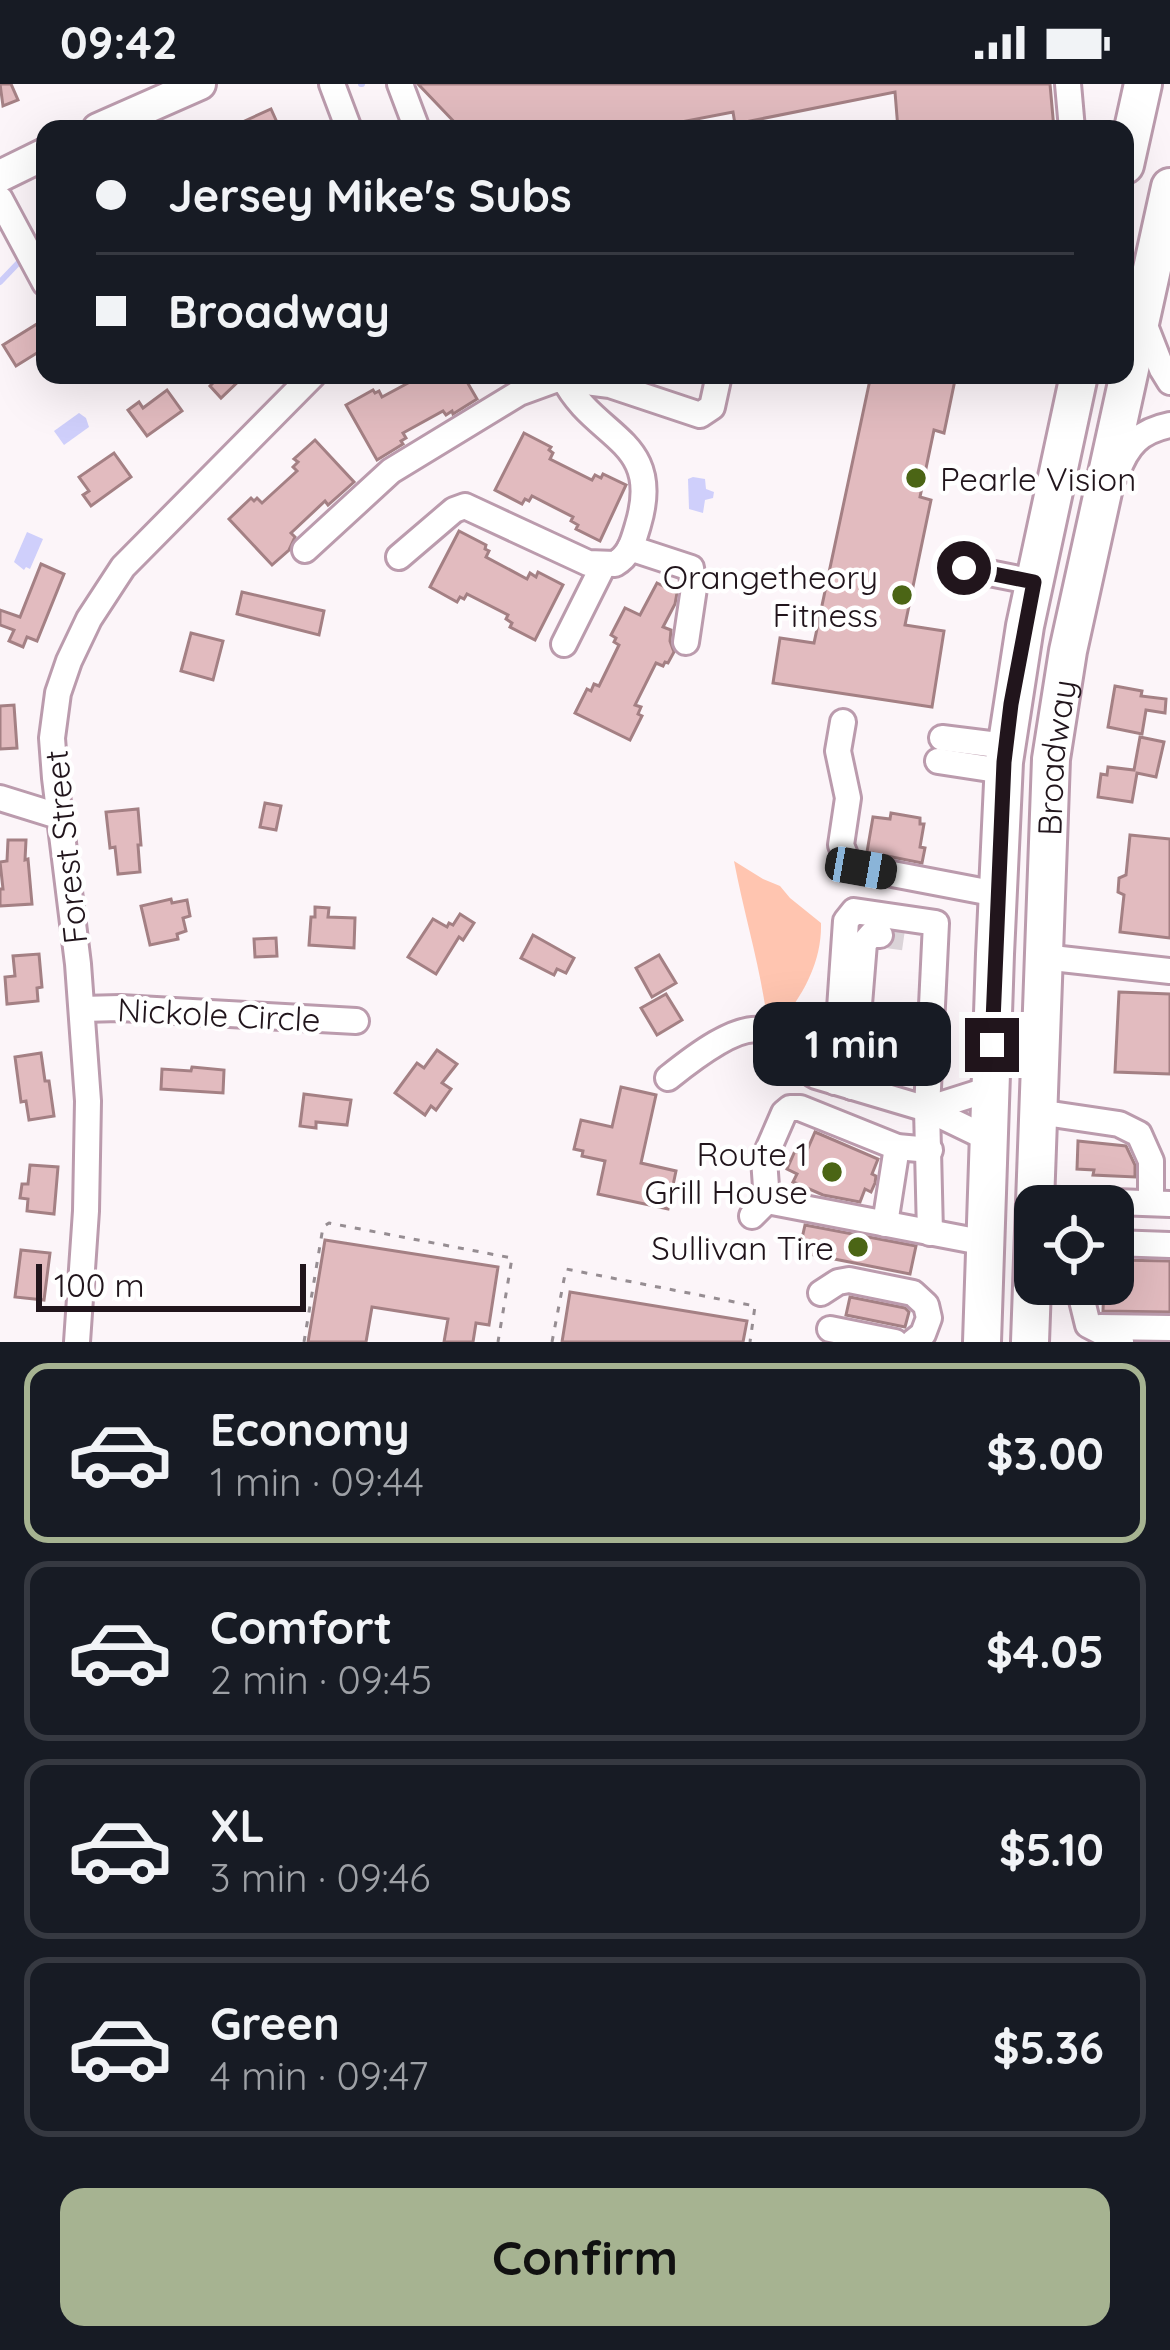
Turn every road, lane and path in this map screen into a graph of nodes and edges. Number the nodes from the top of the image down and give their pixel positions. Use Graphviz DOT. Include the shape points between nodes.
graph roads {
  1 [pos="200,84"];
  2 [pos="332,84"];
  3 [pos="400,84"];
  4 [pos="1068,84"];
  5 [pos="1143,84"];
  6 [pos="118,120"];
  7 [pos="346,120"];
  8 [pos="414,120"];
  9 [pos="1071,120"];
  10 [pos="1134,124"];
  11 [pos="36,158"];
  12 [pos="0,176"];
  13 [pos="1170,187"];
  14 [pos="0,200"];
  15 [pos="34,263"];
  16 [pos="1141,316"];
  17 [pos="1134,348"];
  18 [pos="1170,382"];
  19 [pos="304,384"];
  20 [pos="543,384"];
  21 [pos="568,384"];
  22 [pos="605,384"];
  23 [pos="717,384"];
  24 [pos="1077,384"];
  25 [pos="1126,384"];
  26 [pos="1170,425"];
  27 [pos="1091,543"];
  28 [pos="630,548"];
  29 [pos="305,550"];
  30 [pos="399,557"];
  31 [pos="603,566"];
  32 [pos="964,568"];
  33 [pos="1034,582"];
  34 [pos="686,642"];
  35 [pos="564,644"];
  36 [pos="842,722"];
  37 [pos="940,750"];
  38 [pos="1005,758"];
  39 [pos="0,798"];
  40 [pos="58,816"];
  41 [pos="997,895"];
  42 [pos="880,935"];
  43 [pos="1043,957"];
  44 [pos="1170,970"];
  45 [pos="82,1009"];
  46 [pos="356,1021"];
  47 [pos="668,1078"];
  48 [pos="843,1084"];
  49 [pos="990,1089"];
  50 [pos="927,1109"];
  51 [pos="1038,1112"];
  52 [pos="989,1139"];
  53 [pos="897,1147"];
  54 [pos="930,1150"];
  55 [pos="1035,1185"];
  56 [pos="1160,1204"];
  57 [pos="885,1224"];
  58 [pos="930,1233"];
  59 [pos="986,1243"];
  60 [pos="1134,1244"];
  61 [pos="1170,1245"];
  62 [pos="821,1293"];
  63 [pos="1032,1305"];
  64 [pos="1084,1305"];
  65 [pos="1089,1326"];
  66 [pos="830,1329"];
  67 [pos="1158,1332"];
  68 [pos="982,1341"];
  69 [pos="77,1342"];
  70 [pos="304,1342"];
  71 [pos="498,1342"];
  72 [pos="553,1342"];
  73 [pos="750,1342"];
  74 [pos="895,1342"];
  75 [pos="914,1342"];
  76 [pos="1030,1342"];
  77 [pos="1121,1342"];
  1 -- 6 [label="main road"];
  2 -- 7 [label="street"];
  3 -- 8 [label="street"];
  4 -- 9 [label="street"];
  5 -- 10 [label="highway"];
  11 -- 12 [label="main road"];
  13 -- 16 [label="highway, Broadway"];
  14 -- 15 [label="street"];
  16 -- 17 [label="highway, Broadway"];
  16 -- 18 [label="street"];
  19 -- 40 [label="street, Forest Street" via="123,568 89,619 55,710"];
  20 -- 29 [label="street" via="391,471"];
  21 -- 28 [label="street" via="638,461 642,510"];
  22 -- 23 [label="street" via="700,415 712,407"];
  24 -- 33 [label="highway, Broadway"];
  25 -- 27 [label="highway, Broadway"];
  26 -- 27 [label="street" via="1141,435 1124,456"];
  27 -- 43 [label="highway, Broadway" via="1052,759"];
  28 -- 31 [label="street"];
  28 -- 34 [label="street" via="691,568"];
  30 -- 31 [label="street" via="465,506"];
  31 -- 35 [label="street"];
  32 -- 33 [label="street"];
  33 -- 38 [label="highway, Broadway"];
  36 -- 41 [label="street" via="847,860"];
  37 -- 38 [label="street"];
  38 -- 41 [label="highway, Broadway"];
  39 -- 40 [label="street"];
  40 -- 45 [label="street, Forest Street"];
  41 -- 49 [label="highway, Broadway"];
  42 -- 48 [label="street" via="864,943 856,1038"];
  43 -- 44 [label="street"];
  43 -- 51 [label="highway, Broadway"];
  45 -- 46 [label="street, Nickole Circle"];
  45 -- 69 [label="street, Forest Street" via="88,1147"];
  47 -- 48 [label="street" via="756,1029 805,1071"];
  48 -- 50 [label="street"];
  48 -- 50 [label="street" via="846,921 854,911 928,935"];
  49 -- 50 [label="street"];
  49 -- 52 [label="highway, Broadway"];
  50 -- 52 [label="street"];
  50 -- 54 [label="street"];
  51 -- 55 [label="highway, Broadway"];
  51 -- 56 [label="street" via="1139,1134"];
  52 -- 59 [label="highway, Broadway"];
  53 -- 54 [label="street"];
  53 -- 57 [label="street"];
  53 -- 57 [label="street" via="790,1108 764,1159 760,1209"];
  54 -- 58 [label="street"];
  57 -- 58 [label="street"];
  58 -- 59 [label="street"];
  59 -- 68 [label="highway, Broadway"];
  60 -- 61 [label="street"];
  62 -- 75 [label="street" via="849,1280 914,1293 928,1318"];
  63 -- 76 [label="highway, Broadway"];
  64 -- 65 [label="street"];
  65 -- 67 [label="street"];
  65 -- 77 [label="street"];
  66 -- 74 [label="street"];
  70 -- 71 [label="path" via="329,1223 512,1258"];
  72 -- 73 [label="path" via="566,1269 755,1306"];
}
